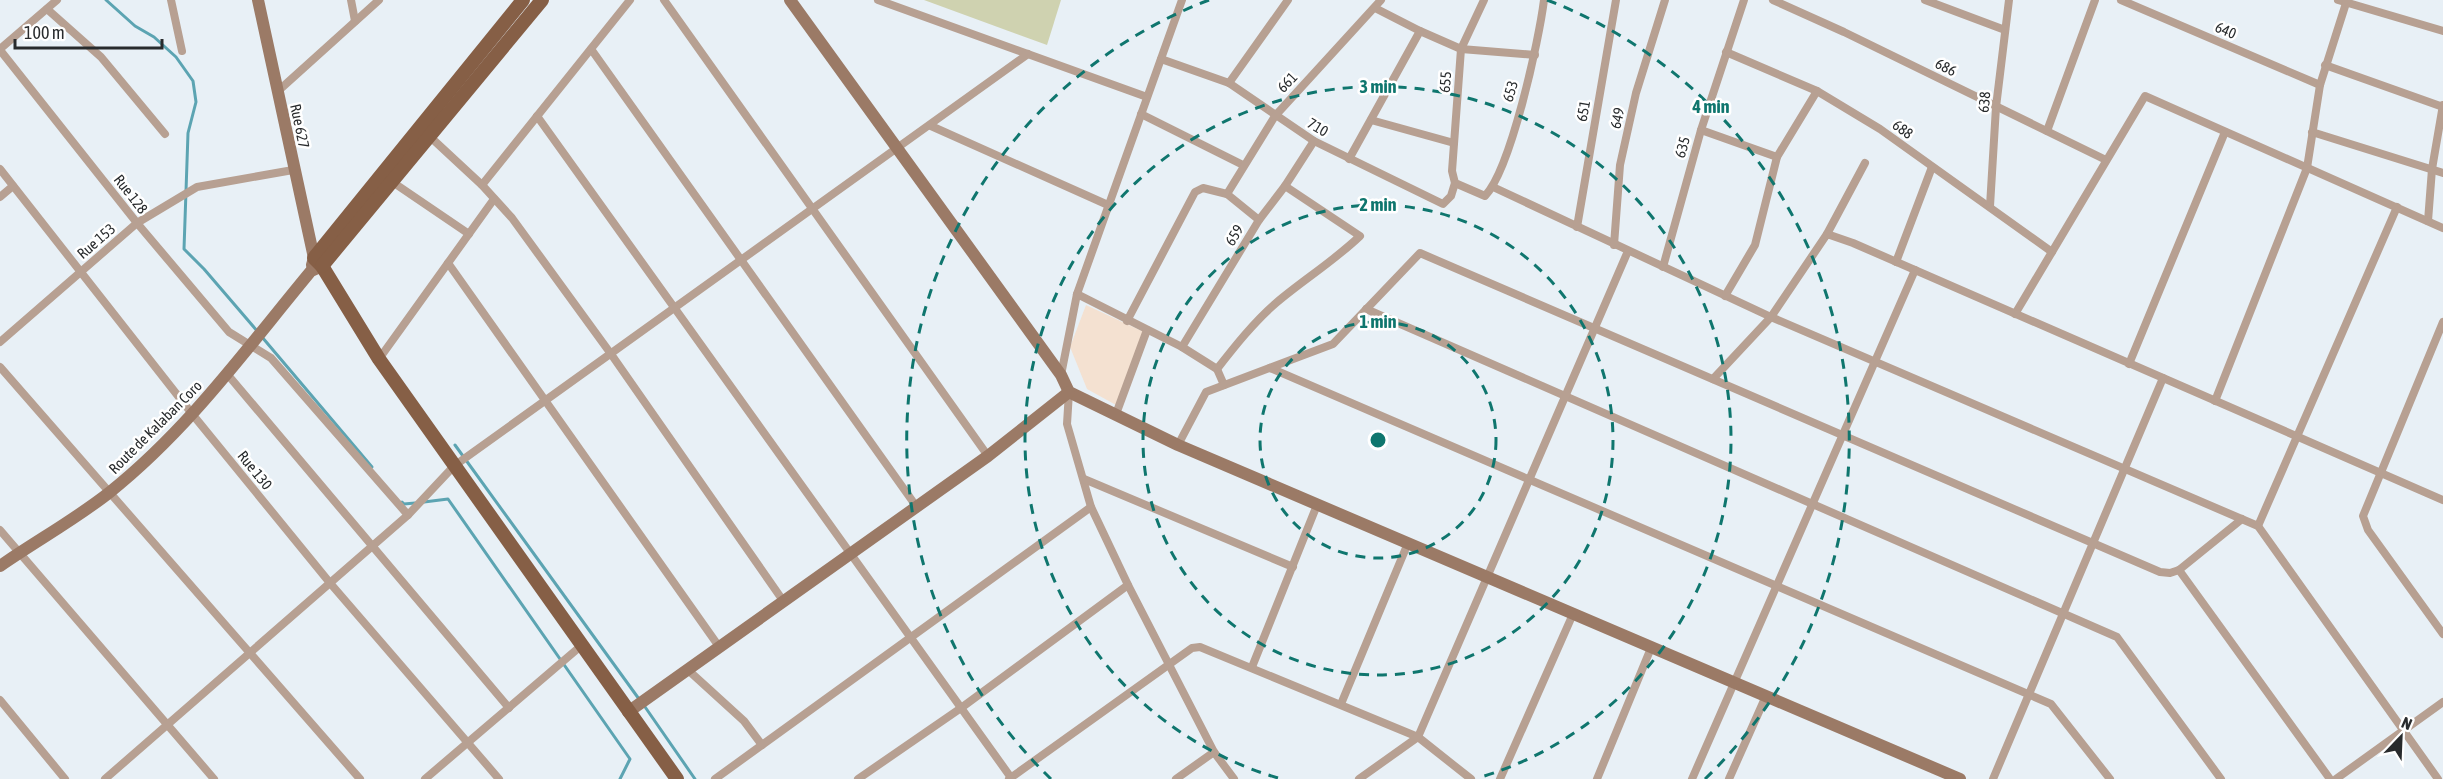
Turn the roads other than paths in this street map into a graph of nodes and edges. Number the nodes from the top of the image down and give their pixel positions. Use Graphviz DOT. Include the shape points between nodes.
graph roads {
  1 [pos="57,0"];
  2 [pos="171,0"];
  3 [pos="258,0"];
  4 [pos="351,0"];
  5 [pos="379,0"];
  6 [pos="523,0"];
  7 [pos="542,0"];
  8 [pos="630,0"];
  9 [pos="664,0"];
  10 [pos="790,0"];
  11 [pos="879,0"];
  12 [pos="1182,0"];
  13 [pos="1288,0"];
  14 [pos="1381,0"];
  15 [pos="1484,0"];
  16 [pos="1544,0"];
  17 [pos="1616,0"];
  18 [pos="1665,0"];
  19 [pos="1744,0"];
  20 [pos="1773,0"];
  21 [pos="1925,0"];
  22 [pos="2009,0"];
  23 [pos="2095,0"];
  24 [pos="2121,0"];
  25 [pos="2344,1"];
  26 [pos="1375,8"];
  27 [pos="47,9"];
  28 [pos="355,21"];
  29 [pos="2005,30"];
  30 [pos="1420,31"];
  31 [pos="2443,31"];
  32 [pos="591,48"];
  33 [pos="0,49"];
  34 [pos="1461,49"];
  35 [pos="182,51"];
  36 [pos="1726,52"];
  37 [pos="1028,54"];
  38 [pos="1534,55"];
  39 [pos="1161,59"];
  40 [pos="2325,65"];
  41 [pos="1229,83"];
  42 [pos="2320,85"];
  43 [pos="1817,91"];
  44 [pos="277,92"];
  45 [pos="1147,97"];
  46 [pos="2443,106"];
  47 [pos="1996,107"];
  48 [pos="1141,114"];
  49 [pos="537,116"];
  50 [pos="1275,116"];
  51 [pos="1371,120"];
  52 [pos="931,126"];
  53 [pos="1701,130"];
  54 [pos="2047,131"];
  55 [pos="424,132"];
  56 [pos="2225,132"];
  57 [pos="2312,132"];
  58 [pos="165,134"];
  59 [pos="1314,141"];
  60 [pos="1454,143"];
  61 [pos="898,149"];
  62 [pos="1777,157"];
  63 [pos="1349,159"];
  64 [pos="2106,160"];
  65 [pos="1865,163"];
  66 [pos="1243,165"];
  67 [pos="1932,167"];
  68 [pos="2307,168"];
  69 [pos="0,169"];
  70 [pos="2432,169"];
  71 [pos="293,170"];
  72 [pos="2443,173"];
  73 [pos="392,181"];
  74 [pos="1455,183"];
  75 [pos="482,185"];
  76 [pos="13,186"];
  77 [pos="1285,186"];
  78 [pos="1493,188"];
  79 [pos="1227,194"];
  80 [pos="0,197"];
  81 [pos="494,199"];
  82 [pos="1108,206"];
  83 [pos="1990,206"];
  84 [pos="2397,207"];
  85 [pos="813,210"];
  86 [pos="1259,220"];
  87 [pos="2428,221"];
  88 [pos="137,223"];
  89 [pos="1577,227"];
  90 [pos="2443,228"];
  91 [pos="469,234"];
  92 [pos="1827,234"];
  93 [pos="1614,245"];
  94 [pos="1628,251"];
  95 [pos="2052,252"];
  96 [pos="742,260"];
  97 [pos="1896,262"];
  98 [pos="448,263"];
  99 [pos="316,265"];
  100 [pos="1663,267"];
  101 [pos="1915,270"];
  102 [pos="80,272"];
  103 [pos="1077,294"];
  104 [pos="1725,296"];
  105 [pos="675,308"];
  106 [pos="1366,309"];
  107 [pos="2015,314"];
  108 [pos="1771,317"];
  109 [pos="1127,321"];
  110 [pos="2443,322"];
  111 [pos="1595,328"];
  112 [pos="1147,330"];
  113 [pos="255,340"];
  114 [pos="0,342"];
  115 [pos="1182,347"];
  116 [pos="611,354"];
  117 [pos="379,359"];
  118 [pos="1875,362"];
  119 [pos="2130,364"];
  120 [pos="0,367"];
  121 [pos="1270,368"];
  122 [pos="1217,369"];
  123 [pos="228,375"];
  124 [pos="1060,375"];
  125 [pos="2163,378"];
  126 [pos="1713,379"];
  127 [pos="1224,386"];
  128 [pos="1069,392"];
  129 [pos="1565,396"];
  130 [pos="546,401"];
  131 [pos="2215,401"];
  132 [pos="1116,414"];
  133 [pos="192,415"];
  134 [pos="1843,435"];
  135 [pos="2297,437"];
  136 [pos="1178,445"];
  137 [pos="988,456"];
  138 [pos="454,466"];
  139 [pos="2125,469"];
  140 [pos="2379,472"];
  141 [pos="1084,479"];
  142 [pos="1529,480"];
  143 [pos="110,492"];
  144 [pos="2443,500"];
  145 [pos="1812,504"];
  146 [pos="1317,505"];
  147 [pos="916,506"];
  148 [pos="1091,507"];
  149 [pos="408,515"];
  150 [pos="2242,519"];
  151 [pos="2258,526"];
  152 [pos="0,530"];
  153 [pos="1408,543"];
  154 [pos="2093,543"];
  155 [pos="371,547"];
  156 [pos="20,552"];
  157 [pos="851,554"];
  158 [pos="0,566"];
  159 [pos="1293,567"];
  160 [pos="2179,570"];
  161 [pos="1488,577"];
  162 [pos="330,583"];
  163 [pos="1128,585"];
  164 [pos="1777,586"];
  165 [pos="784,602"];
  166 [pos="1573,614"];
  167 [pos="2063,614"];
  168 [pos="2443,634"];
  169 [pos="911,638"];
  170 [pos="582,645"];
  171 [pos="720,648"];
  172 [pos="1651,648"];
  173 [pos="250,653"];
  174 [pos="1169,665"];
  175 [pos="1252,667"];
  176 [pos="688,670"];
  177 [pos="1735,682"];
  178 [pos="2029,694"];
  179 [pos="1766,696"];
  180 [pos="0,700"];
  181 [pos="2443,702"];
  182 [pos="1341,704"];
  183 [pos="509,708"];
  184 [pos="961,708"];
  185 [pos="628,711"];
  186 [pos="168,725"];
  187 [pos="2403,730"];
  188 [pos="1418,737"];
  189 [pos="468,743"];
  190 [pos="762,746"];
  191 [pos="1214,752"];
  192 [pos="65,779"];
  193 [pos="105,779"];
  194 [pos="214,779"];
  195 [pos="360,779"];
  196 [pos="425,779"];
  197 [pos="499,779"];
  198 [pos="677,779"];
  199 [pos="715,779"];
  200 [pos="858,779"];
  201 [pos="1010,779"];
  202 [pos="1176,779"];
  203 [pos="1234,779"];
  204 [pos="1359,779"];
  205 [pos="1471,779"];
  206 [pos="1500,779"];
  207 [pos="1597,779"];
  208 [pos="1692,779"];
  209 [pos="1729,779"];
  210 [pos="1960,779"];
  211 [pos="1993,779"];
  212 [pos="2110,779"];
  213 [pos="2221,779"];
  214 [pos="2330,779"];
  215 [pos="2336,779"];
  216 [pos="2438,779"];
  1 -- 27 [label="street"];
  2 -- 35 [label="street"];
  3 -- 44 [label="street, Rue 627"];
  4 -- 28 [label="street"];
  5 -- 28 [label="street"];
  6 -- 55 [label="main road"];
  7 -- 55 [label="main road"];
  8 -- 32 [label="street"];
  9 -- 85 [label="street"];
  10 -- 61 [label="street"];
  11 -- 37 [label="street"];
  12 -- 39 [label="street"];
  13 -- 41 [label="street"];
  14 -- 26 [label="street, 661"];
  15 -- 34 [label="street, 655"];
  16 -- 38 [label="street, 653"];
  17 -- 89 [label="street, 651"];
  18 -- 93 [label="street, 649" via="1636,93 1620,165"];
  19 -- 36 [label="street, 635"];
  20 -- 47 [label="street, 686"];
  21 -- 29 [label="street"];
  22 -- 29 [label="street, 638"];
  23 -- 54 [label="street"];
  24 -- 42 [label="street, 640"];
  25 -- 31 [label="street"];
  25 -- 40 [label="street"];
  26 -- 30 [label="street"];
  26 -- 50 [label="street, 661"];
  27 -- 33 [label="street"];
  27 -- 58 [label="street" via="101,57"];
  28 -- 44 [label="street"];
  29 -- 47 [label="street, 638"];
  30 -- 34 [label="street"];
  30 -- 51 [label="street"];
  32 -- 49 [label="street"];
  32 -- 96 [label="street"];
  33 -- 88 [label="street, Rue 128"];
  34 -- 38 [label="street"];
  34 -- 60 [label="street, 655"];
  36 -- 43 [label="street, 688"];
  36 -- 53 [label="street, 635"];
  37 -- 45 [label="street"];
  37 -- 52 [label="street"];
  38 -- 78 [label="street, 653"];
  39 -- 41 [label="street, 710"];
  39 -- 45 [label="street"];
  40 -- 42 [label="street"];
  40 -- 46 [label="street"];
  41 -- 50 [label="street, 710"];
  42 -- 57 [label="street"];
  43 -- 62 [label="street"];
  43 -- 67 [label="street, 688" via="1880,129"];
  44 -- 71 [label="street, Rue 627"];
  45 -- 48 [label="street"];
  46 -- 70 [label="street"];
  47 -- 54 [label="street, 686"];
  47 -- 83 [label="street, 638"];
  48 -- 66 [label="street"];
  48 -- 82 [label="street"];
  49 -- 75 [label="street"];
  49 -- 105 [label="street"];
  50 -- 59 [label="street, 710"];
  50 -- 66 [label="street, 661"];
  51 -- 60 [label="street"];
  51 -- 63 [label="street"];
  52 -- 61 [label="street"];
  52 -- 82 [label="street"];
  53 -- 62 [label="street"];
  53 -- 100 [label="street, 635"];
  54 -- 64 [label="street, 686"];
  55 -- 73 [label="main road"];
  55 -- 75 [label="street"];
  55 -- 99 [label="main road"];
  56 -- 64 [label="street" via="2145,96"];
  56 -- 68 [label="street"];
  56 -- 119 [label="street"];
  57 -- 68 [label="street"];
  57 -- 70 [label="street"];
  59 -- 63 [label="street, 710"];
  59 -- 77 [label="street, 659"];
  60 -- 74 [label="street, 655"];
  61 -- 85 [label="street"];
  61 -- 124 [label="street"];
  62 -- 104 [label="street" via="1755,244"];
  63 -- 74 [label="street, 710" via="1443,204"];
  64 -- 95 [label="street"];
  65 -- 92 [label="street"];
  66 -- 79 [label="street, 661"];
  67 -- 83 [label="street, 688"];
  67 -- 97 [label="street"];
  68 -- 84 [label="street"];
  68 -- 131 [label="street"];
  69 -- 76 [label="street, Rue 130"];
  70 -- 72 [label="street"];
  70 -- 87 [label="street"];
  71 -- 88 [label="street, Rue 153" via="197,187"];
  71 -- 99 [label="street, Rue 627"];
  73 -- 91 [label="street"];
  73 -- 99 [label="main road"];
  74 -- 78 [label="street" via="1485,196"];
  75 -- 81 [label="street"];
  76 -- 80 [label="street"];
  76 -- 102 [label="street, Rue 130"];
  77 -- 86 [label="street, 659"];
  77 -- 122 [label="street" via="1360,236 1274,305"];
  78 -- 89 [label="street"];
  79 -- 86 [label="street"];
  79 -- 109 [label="street" via="1203,188 1196,192"];
  81 -- 91 [label="street"];
  81 -- 116 [label="street"];
  82 -- 103 [label="street"];
  83 -- 95 [label="street, 688"];
  84 -- 87 [label="street"];
  84 -- 135 [label="street"];
  85 -- 96 [label="street"];
  85 -- 137 [label="street"];
  86 -- 115 [label="street, 659"];
  87 -- 90 [label="street"];
  88 -- 102 [label="street, Rue 153"];
  88 -- 113 [label="street, Rue 128" via="229,332"];
  89 -- 93 [label="street"];
  91 -- 98 [label="street"];
  92 -- 97 [label="street"];
  92 -- 108 [label="street"];
  93 -- 94 [label="street"];
  94 -- 100 [label="street"];
  94 -- 111 [label="street"];
  95 -- 107 [label="street"];
  96 -- 105 [label="street"];
  96 -- 147 [label="street"];
  97 -- 101 [label="street"];
  98 -- 117 [label="street"];
  98 -- 130 [label="street"];
  99 -- 113 [label="street, Route de Kalaban Coro"];
  99 -- 117 [label="main road"];
  100 -- 104 [label="street"];
  101 -- 107 [label="street"];
  101 -- 118 [label="street"];
  102 -- 114 [label="street, Rue 153"];
  102 -- 133 [label="street, Rue 130"];
  103 -- 109 [label="street"];
  103 -- 124 [label="street"];
  104 -- 108 [label="street"];
  105 -- 116 [label="street"];
  105 -- 157 [label="street"];
  106 -- 111 [label="street" via="1420,253"];
  106 -- 121 [label="street" via="1332,344"];
  106 -- 129 [label="street"];
  107 -- 119 [label="street"];
  108 -- 118 [label="street"];
  108 -- 126 [label="street"];
  109 -- 112 [label="street"];
  110 -- 140 [label="street"];
  111 -- 126 [label="street"];
  111 -- 129 [label="street"];
  112 -- 115 [label="street"];
  112 -- 132 [label="street"];
  113 -- 123 [label="street, Route de Kalaban Coro"];
  113 -- 149 [label="street, Rue 128"];
  115 -- 122 [label="street"];
  116 -- 130 [label="street"];
  116 -- 165 [label="street"];
  117 -- 138 [label="main road"];
  118 -- 134 [label="street"];
  118 -- 139 [label="street"];
  119 -- 125 [label="street"];
  120 -- 143 [label="street"];
  121 -- 127 [label="street"];
  121 -- 142 [label="street"];
  122 -- 127 [label="street"];
  123 -- 133 [label="street, Route de Kalaban Coro"];
  123 -- 155 [label="street"];
  124 -- 128 [label="street"];
  125 -- 131 [label="street"];
  125 -- 139 [label="street"];
  126 -- 134 [label="street"];
  127 -- 136 [label="street" via="1206,392"];
  128 -- 132 [label="street"];
  128 -- 137 [label="street"];
  128 -- 141 [label="street" via="1067,424"];
  129 -- 142 [label="street"];
  129 -- 145 [label="street"];
  130 -- 138 [label="street"];
  130 -- 171 [label="street"];
  131 -- 135 [label="street"];
  132 -- 136 [label="street"];
  133 -- 143 [label="street, Route de Kalaban Coro"];
  133 -- 162 [label="street, Rue 130"];
  134 -- 145 [label="street"];
  134 -- 154 [label="street"];
  135 -- 140 [label="street"];
  135 -- 151 [label="street"];
  136 -- 146 [label="street"];
  137 -- 147 [label="street"];
  138 -- 149 [label="street"];
  138 -- 170 [label="main road"];
  139 -- 150 [label="street"];
  139 -- 154 [label="street"];
  140 -- 144 [label="street"];
  140 -- 168 [label="street" via="2364,523"];
  141 -- 148 [label="street"];
  141 -- 159 [label="street"];
  142 -- 161 [label="street"];
  142 -- 164 [label="street"];
  143 -- 156 [label="street, Route de Kalaban Coro"];
  143 -- 173 [label="street"];
  145 -- 164 [label="street"];
  145 -- 167 [label="street"];
  146 -- 153 [label="street"];
  146 -- 159 [label="street"];
  147 -- 157 [label="street"];
  148 -- 163 [label="street"];
  148 -- 169 [label="street"];
  149 -- 155 [label="street"];
  150 -- 151 [label="street"];
  150 -- 160 [label="street"];
  151 -- 187 [label="street"];
  152 -- 156 [label="street"];
  153 -- 161 [label="street"];
  153 -- 182 [label="street"];
  154 -- 160 [label="street" via="2160,572"];
  154 -- 167 [label="street"];
  155 -- 162 [label="street"];
  155 -- 183 [label="street"];
  156 -- 158 [label="street, Route de Kalaban Coro"];
  156 -- 186 [label="street"];
  157 -- 165 [label="street"];
  157 -- 169 [label="street"];
  159 -- 175 [label="street"];
  160 -- 214 [label="street"];
  161 -- 166 [label="street"];
  161 -- 188 [label="street"];
  162 -- 173 [label="street"];
  162 -- 189 [label="street, Rue 130"];
  163 -- 174 [label="street"];
  163 -- 184 [label="street"];
  164 -- 177 [label="street"];
  164 -- 178 [label="street"];
  165 -- 171 [label="street"];
  166 -- 172 [label="street"];
  166 -- 206 [label="street"];
  167 -- 178 [label="street"];
  167 -- 213 [label="street" via="2117,637"];
  169 -- 184 [label="street"];
  169 -- 190 [label="street"];
  170 -- 183 [label="street"];
  170 -- 185 [label="main road"];
  171 -- 176 [label="street"];
  172 -- 177 [label="street"];
  172 -- 207 [label="street"];
  173 -- 186 [label="street"];
  173 -- 195 [label="street"];
  174 -- 175 [label="street" via="1192,648 1200,647"];
  174 -- 191 [label="street"];
  174 -- 201 [label="street"];
  175 -- 182 [label="street"];
  176 -- 185 [label="street"];
  176 -- 190 [label="street" via="736,713"];
  177 -- 179 [label="street"];
  177 -- 208 [label="street"];
  178 -- 211 [label="street"];
  178 -- 212 [label="street" via="2051,704"];
  179 -- 209 [label="street"];
  179 -- 210 [label="street"];
  180 -- 192 [label="street"];
  181 -- 187 [label="street"];
  182 -- 188 [label="street"];
  183 -- 189 [label="street"];
  184 -- 200 [label="street"];
  184 -- 201 [label="street"];
  185 -- 198 [label="main road"];
  186 -- 193 [label="street"];
  186 -- 194 [label="street"];
  187 -- 215 [label="street"];
  187 -- 216 [label="street"];
  188 -- 204 [label="street"];
  188 -- 205 [label="street"];
  189 -- 196 [label="street"];
  189 -- 197 [label="street, Rue 130"];
  190 -- 199 [label="street"];
  191 -- 202 [label="street"];
  191 -- 203 [label="street"];
}
